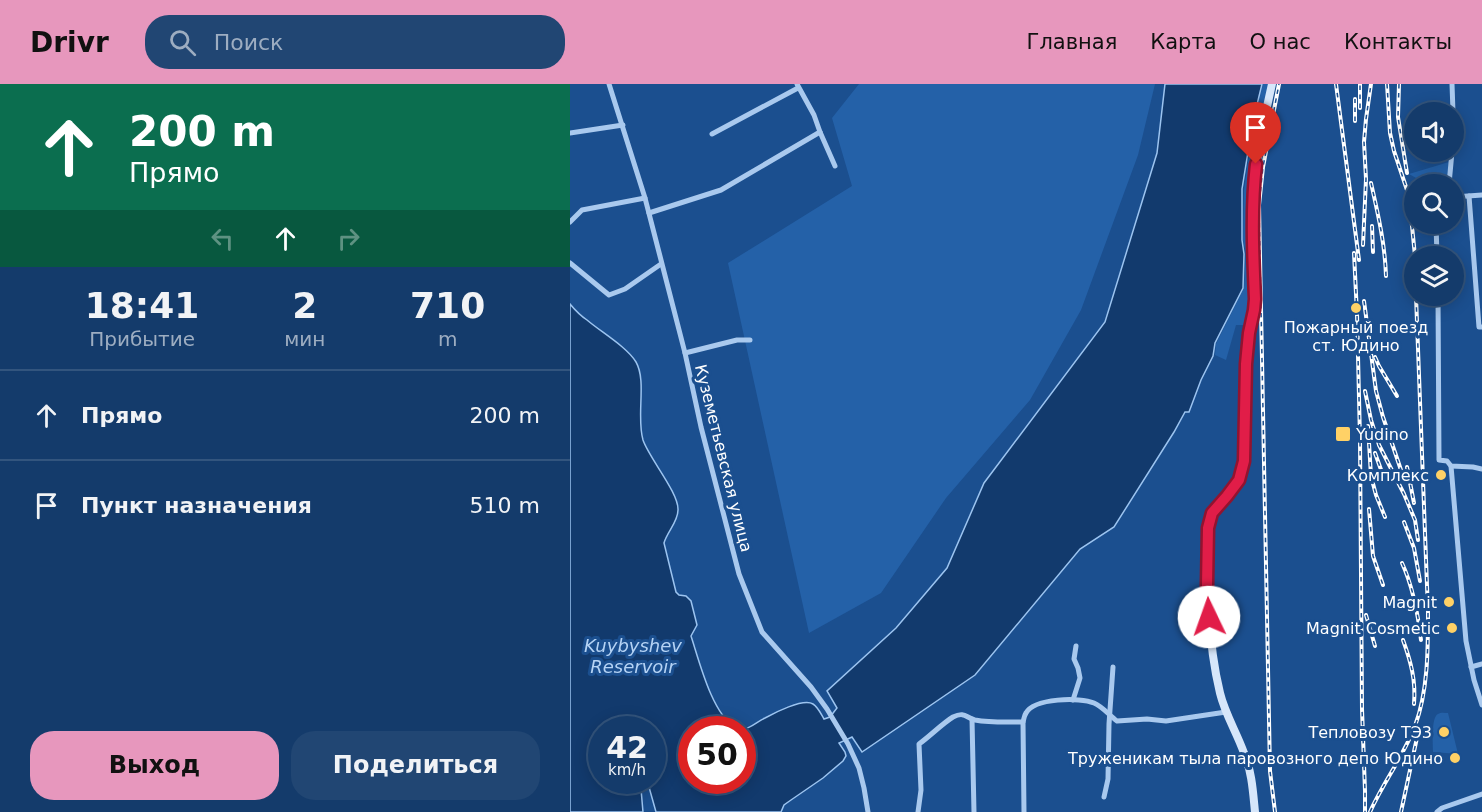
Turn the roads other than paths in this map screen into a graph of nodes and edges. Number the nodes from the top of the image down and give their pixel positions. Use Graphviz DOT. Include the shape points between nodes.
graph roads {
  1 [pos="617,84"];
  2 [pos="1272,84"];
  3 [pos="1452,84"];
  4 [pos="610,86"];
  5 [pos="797,86"];
  6 [pos="1453,102"];
  7 [pos="623,125"];
  8 [pos="820,132"];
  9 [pos="570,133"];
  10 [pos="712,134"];
  11 [pos="836,166"];
  12 [pos="1482,195"];
  13 [pos="1464,196"];
  14 [pos="1469,196"];
  15 [pos="645,198"];
  16 [pos="649,213"];
  17 [pos="570,222"];
  18 [pos="570,263"];
  19 [pos="661,264"];
  20 [pos="1438,306"];
  21 [pos="1482,327"];
  22 [pos="750,340"];
  23 [pos="685,353"];
  24 [pos="1452,466"];
  25 [pos="1482,469"];
  26 [pos="1076,646"];
  27 [pos="1482,664"];
  28 [pos="1113,667"];
  29 [pos="1471,667"];
  30 [pos="1073,700"];
  31 [pos="1482,705"];
  32 [pos="1226,712"];
  33 [pos="1110,716"];
  34 [pos="972,719"];
  35 [pos="1023,722"];
  36 [pos="1482,794"];
  37 [pos="1104,797"];
  38 [pos="1438,811"];
  39 [pos="868,812"];
  40 [pos="918,812"];
  41 [pos="974,812"];
  42 [pos="1024,812"];
  43 [pos="1255,812"];
  1 -- 4 [label="street"];
  2 -- 32 [label="main road" via="1253,186 1255,299 1246,364 1244,461 1239,480 1212,513 1208,528 1210,631"];
  3 -- 6 [label="street"];
  4 -- 7 [label="street, Куземетьевская улица"];
  5 -- 8 [label="street"];
  5 -- 10 [label="street"];
  7 -- 9 [label="street"];
  7 -- 15 [label="street, Куземетьевская улица"];
  8 -- 11 [label="street"];
  8 -- 16 [label="street" via="721,190"];
  12 -- 14 [label="street"];
  13 -- 14 [label="street"];
  14 -- 21 [label="street"];
  15 -- 16 [label="street, Куземетьевская улица"];
  15 -- 17 [label="street" via="582,210"];
  16 -- 19 [label="street, Куземетьевская улица"];
  18 -- 19 [label="street" via="609,295 625,289"];
  19 -- 23 [label="street, Куземетьевская улица"];
  20 -- 24 [label="street" via="1439,460"];
  22 -- 23 [label="street"];
  23 -- 39 [label="street, Куземетьевская улица" via="739,574 758,623 811,687 848,744 859,768"];
  24 -- 25 [label="street"];
  24 -- 29 [label="street" via="1461,595"];
  26 -- 30 [label="street" via="1074,659 1080,678"];
  27 -- 29 [label="street"];
  28 -- 33 [label="street"];
  29 -- 31 [label="street"];
  30 -- 33 [label="street" via="1095,704"];
  30 -- 35 [label="street" via="1050,701 1031,708"];
  32 -- 33 [label="street" via="1166,721 1116,721"];
  32 -- 43 [label="main road" via="1248,764"];
  33 -- 37 [label="street"];
  34 -- 35 [label="street"];
  34 -- 40 [label="street" via="967,715 953,717 919,744"];
  34 -- 41 [label="street"];
  35 -- 42 [label="street"];
  36 -- 38 [label="street"];
}
